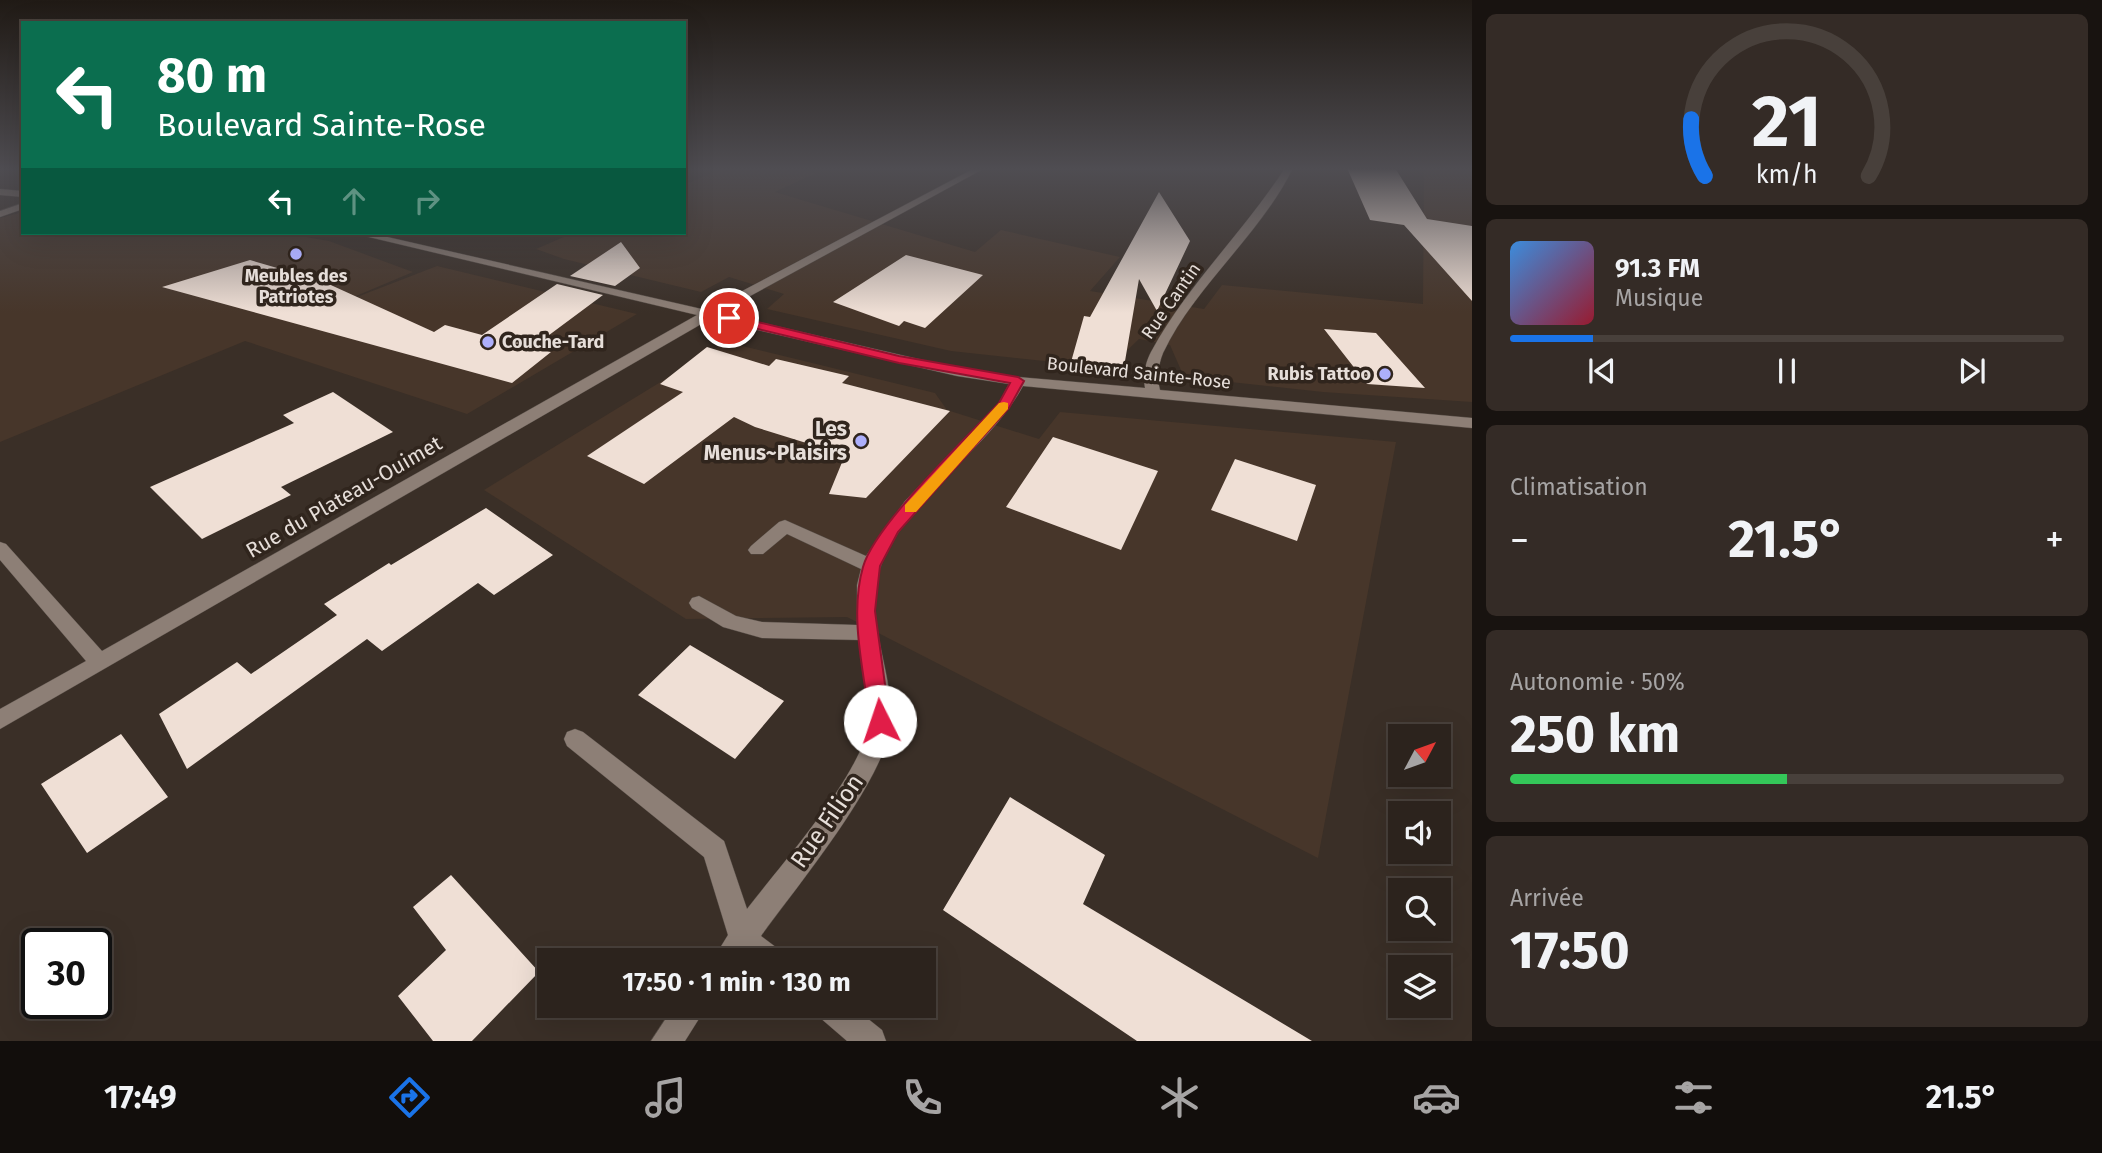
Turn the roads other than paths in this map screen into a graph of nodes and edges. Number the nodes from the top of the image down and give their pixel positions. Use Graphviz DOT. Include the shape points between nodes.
graph roads {
  1 [pos="890,217"];
  2 [pos="1257,217"];
  3 [pos="366,235"];
  4 [pos="709,313"];
  5 [pos="1018,381"];
  6 [pos="1154,394"];
  7 [pos="1472,423"];
  8 [pos="0,548"];
  9 [pos="757,550"];
  10 [pos="871,566"];
  11 [pos="699,603"];
  12 [pos="868,633"];
  13 [pos="100,663"];
  14 [pos="0,720"];
  15 [pos="575,739"];
  16 [pos="734,948"];
  17 [pos="735,948"];
  18 [pos="683,1018"];
  19 [pos="843,1018"];
  20 [pos="666,1041"];
  21 [pos="871,1041"];
  1 -- 4 [label="street, Rue du Plateau-Ouimet"];
  2 -- 6 [label="street, Rue Cantin" via="1193,297 1156,354 1150,378"];
  3 -- 4 [label="street, Boulevard Sainte-Rose"];
  4 -- 5 [label="street, Boulevard Sainte-Rose" via="899,360"];
  4 -- 13 [label="street, Rue du Plateau-Ouimet"];
  5 -- 6 [label="street, Boulevard Sainte-Rose"];
  5 -- 10 [label="street, Rue Filion" via="1005,405 892,529"];
  6 -- 7 [label="street, Boulevard Sainte-Rose"];
  8 -- 13 [label="street"];
  9 -- 10 [label="street" via="785,526"];
  10 -- 12 [label="street, Rue Filion"];
  11 -- 12 [label="street" via="730,622 762,630"];
  12 -- 17 [label="street, Rue Filion" via="880,721 870,759"];
  13 -- 14 [label="street, Rue du Plateau-Ouimet"];
  15 -- 16 [label="street" via="715,850"];
  18 -- 20 [label="street"];
  19 -- 21 [label="street"];
}
